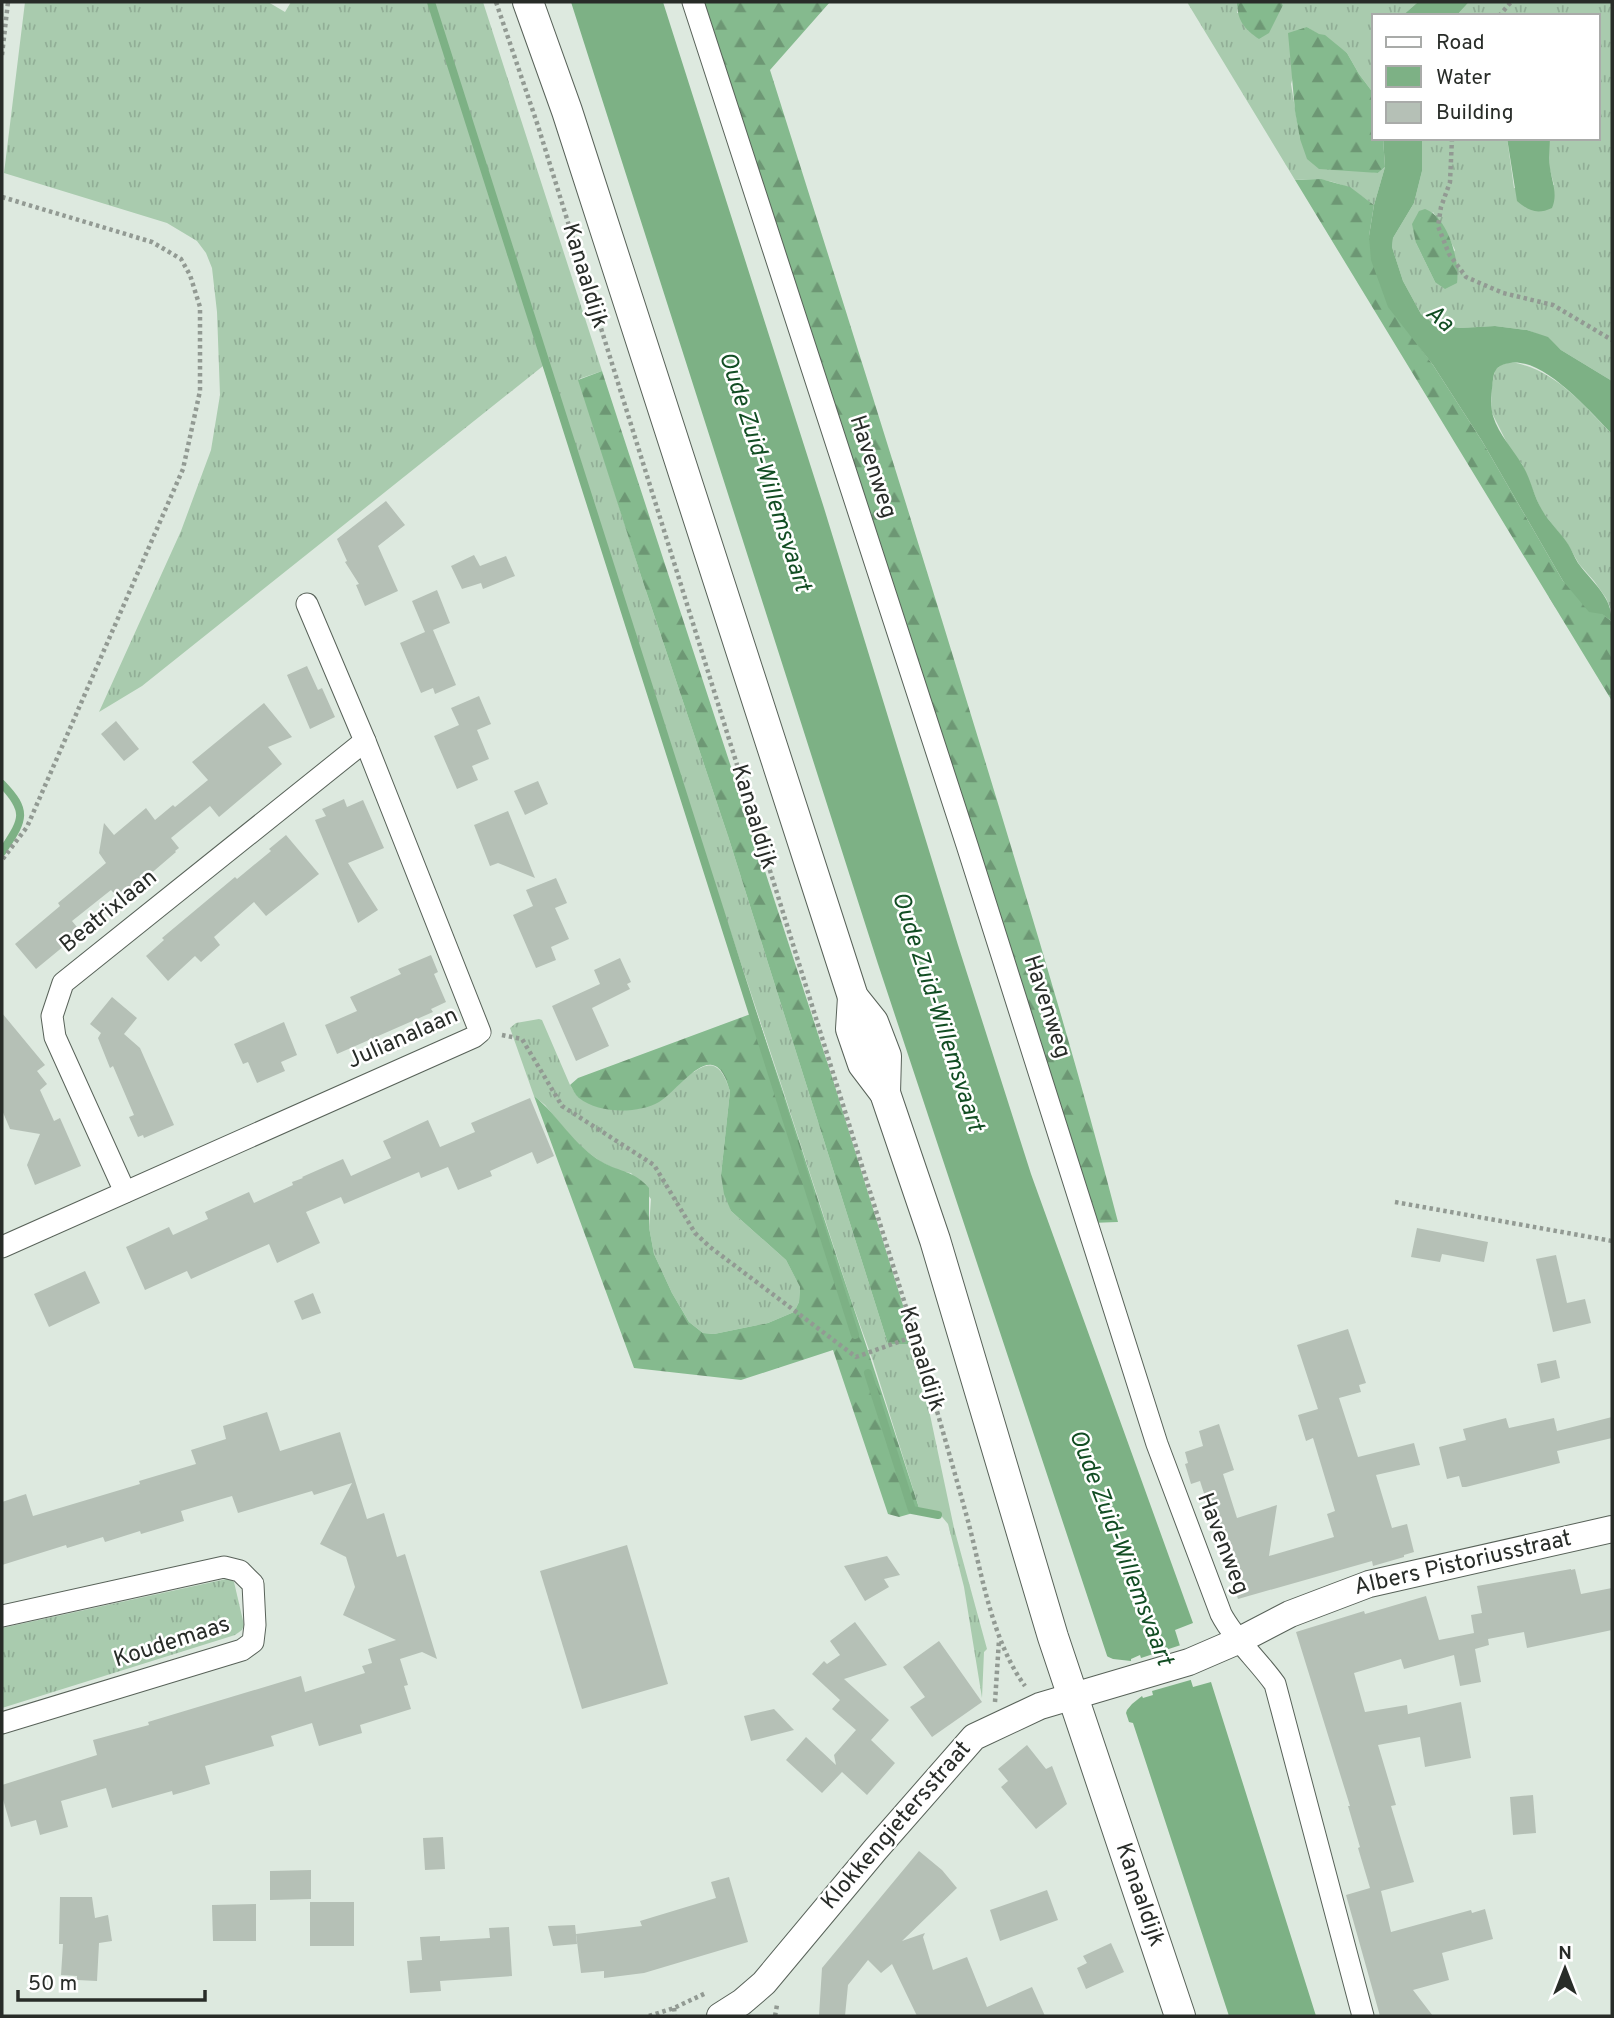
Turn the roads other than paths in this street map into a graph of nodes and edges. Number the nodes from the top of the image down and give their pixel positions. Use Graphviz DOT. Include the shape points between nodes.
graph roads {
  1 [pos="528,2"];
  2 [pos="693,2"];
  3 [pos="307,604"];
  4 [pos="365,741"];
  5 [pos="125,1192"];
  6 [pos="2,1247"];
  7 [pos="1612,1529"];
  8 [pos="2,1616"];
  9 [pos="1240,1640"];
  10 [pos="1072,1696"];
  11 [pos="2,1724"];
  12 [pos="744,2009"];
  13 [pos="720,2016"];
  14 [pos="1180,2016"];
  15 [pos="1363,2016"];
  1 -- 10 [label="main road, Kanaaldijk" via="568,111 853,997 873,1022 886,1056 885,1093 935,1240"];
  2 -- 9 [label="street, Havenweg" via="1157,1444 1221,1614"];
  3 -- 4 [label="street, Julianalaan"];
  4 -- 5 [label="street, Beatrixlaan" via="63,983 52,1016 55,1037"];
  4 -- 5 [label="street, Julianalaan" via="480,1032"];
  5 -- 6 [label="street, Julianalaan"];
  7 -- 9 [label="street, Albers Pistoriusstraat" via="1369,1584 1290,1614"];
  8 -- 11 [label="street, Koudemaas" via="224,1567 240,1571 253,1584 253,1642 242,1650"];
  9 -- 10 [label="street, Klokkengietersstraat" via="1189,1662"];
  9 -- 15 [label="street, Havenweg" via="1275,1684"];
  10 -- 12 [label="street, Klokkengietersstraat" via="974,1737"];
  10 -- 14 [label="main road, Kanaaldijk"];
  12 -- 13 [label="street, Klokkengietersstraat"];
}
